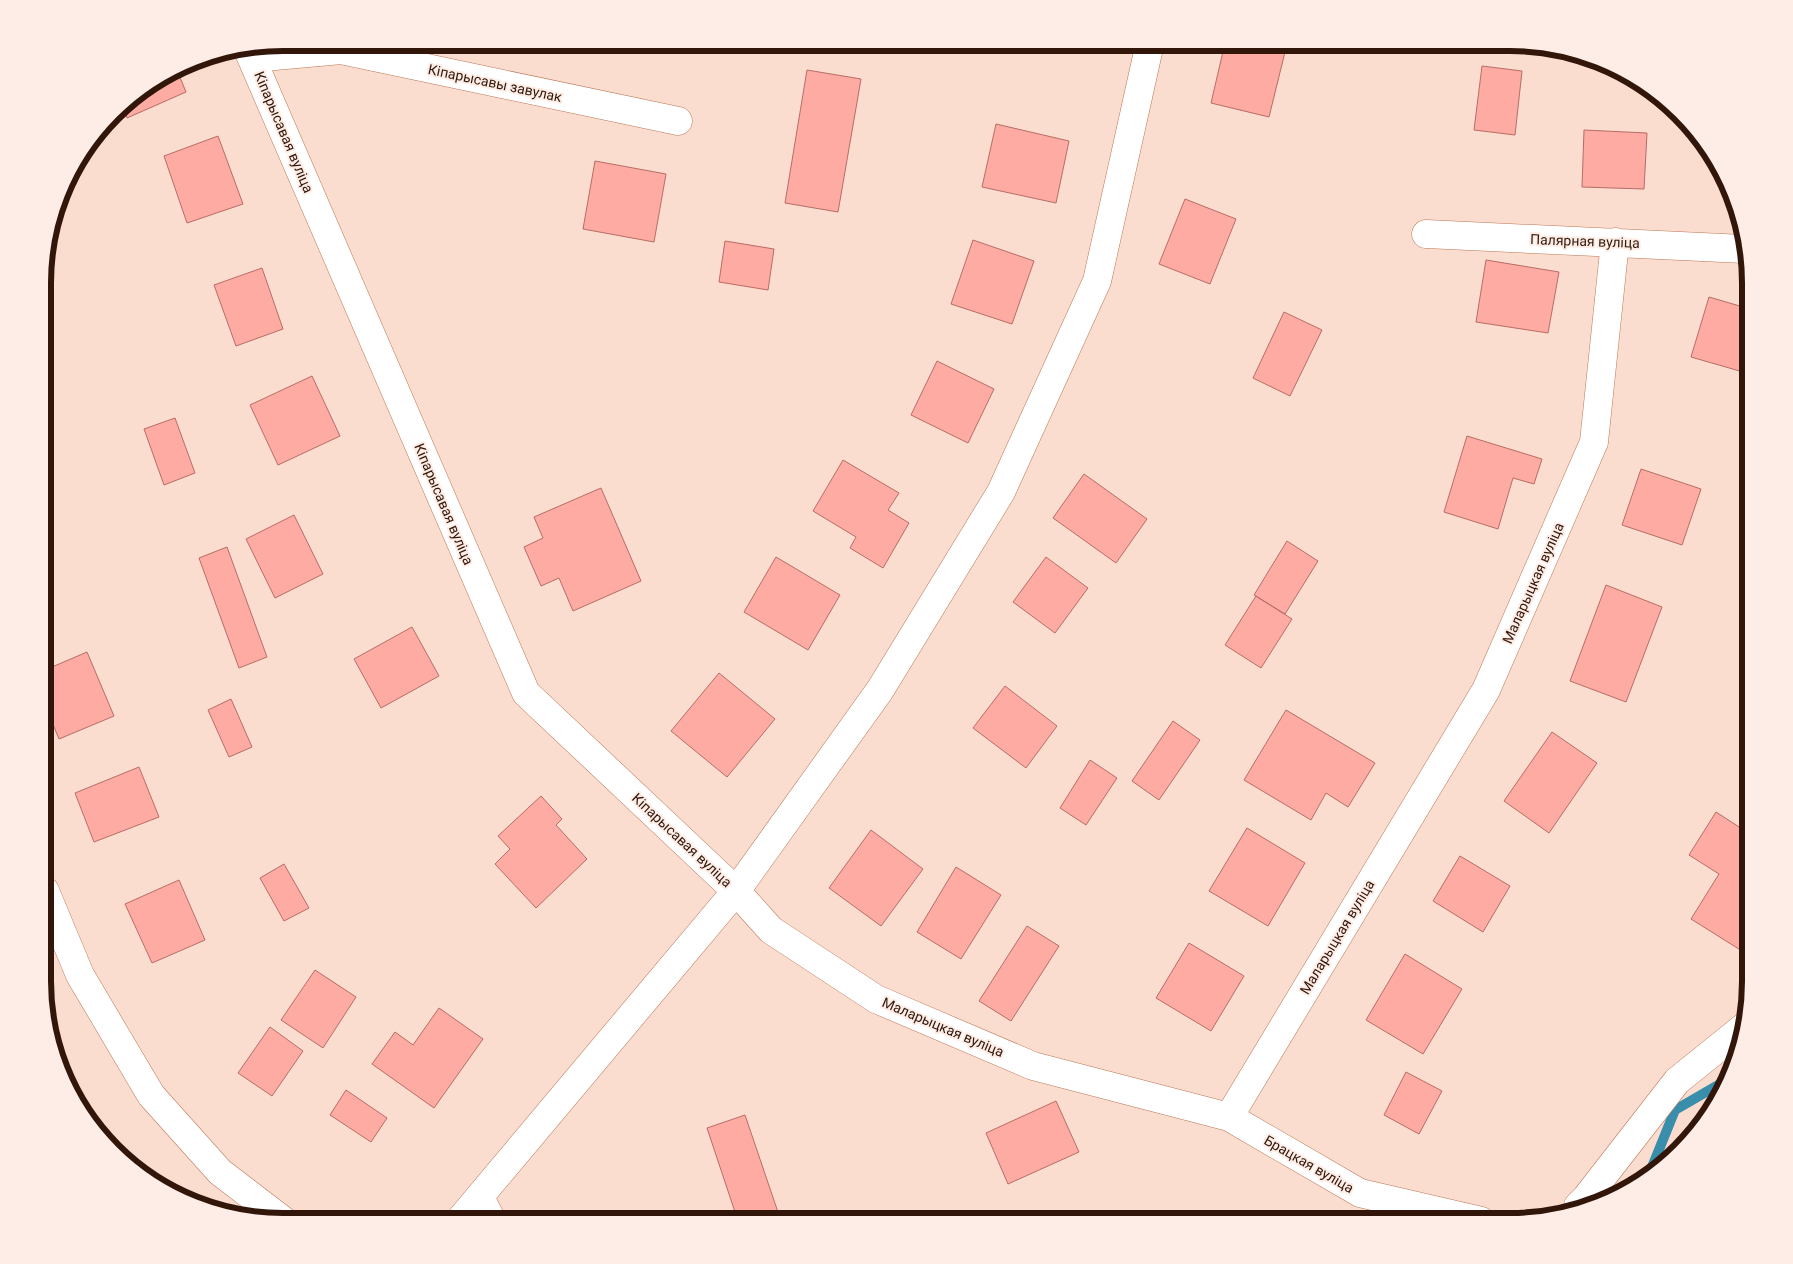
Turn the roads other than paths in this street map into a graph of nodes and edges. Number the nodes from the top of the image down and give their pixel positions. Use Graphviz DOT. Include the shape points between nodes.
graph roads {
  1 [pos="319,51"];
  2 [pos="347,51"];
  3 [pos="1148,51"];
  4 [pos="250,54"];
  5 [pos="678,121"];
  6 [pos="1426,234"];
  7 [pos="1615,242"];
  8 [pos="1739,249"];
  9 [pos="736,892"];
  10 [pos="51,908"];
  11 [pos="1735,1034"];
  12 [pos="1229,1117"];
  13 [pos="480,1197"];
  14 [pos="1584,1200"];
  15 [pos="273,1212"];
  16 [pos="466,1213"];
  17 [pos="488,1213"];
  18 [pos="1443,1213"];
  1 -- 4 [label="street, Кіпарысавы завулак"];
  2 -- 5 [label="street, Кіпарысавы завулак"];
  3 -- 9 [label="street" via="1097,281 1001,492 880,690"];
  4 -- 9 [label="street, Кіпарысавая вуліца" via="526,693"];
  6 -- 7 [label="street, Палярная вуліца"];
  7 -- 8 [label="street, Палярная вуліца"];
  7 -- 12 [label="street, Маларыцкая вуліца" via="1594,442 1486,690"];
  9 -- 12 [label="street, Маларыцкая вуліца" via="771,930 876,999 1033,1066"];
  9 -- 13 [label="street"];
  10 -- 15 [label="street" via="80,975 151,1095 220,1172"];
  11 -- 14 [label="street" via="1677,1081"];
  12 -- 18 [label="street, Брацкая вуліца" via="1360,1193"];
  13 -- 16 [label="street"];
  13 -- 17 [label="street"];
}
